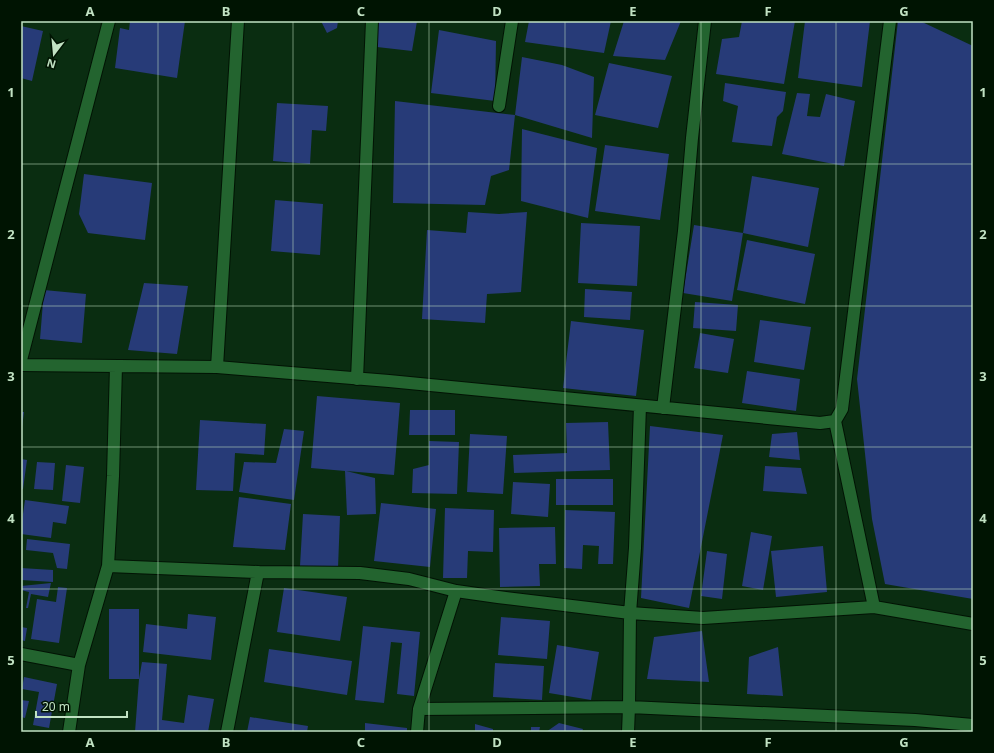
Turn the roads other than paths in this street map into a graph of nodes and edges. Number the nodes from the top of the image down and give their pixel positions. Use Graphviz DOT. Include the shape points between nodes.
graph roads {
  1 [pos="109,21"];
  2 [pos="238,21"];
  3 [pos="372,21"];
  4 [pos="512,21"];
  5 [pos="705,21"];
  6 [pos="890,21"];
  7 [pos="499,106"];
  8 [pos="21,360"];
  9 [pos="21,365"];
  10 [pos="116,366"];
  11 [pos="217,367"];
  12 [pos="357,379"];
  13 [pos="640,406"];
  14 [pos="663,408"];
  15 [pos="835,420"];
  16 [pos="108,566"];
  17 [pos="258,572"];
  18 [pos="456,591"];
  19 [pos="874,607"];
  20 [pos="630,613"];
  21 [pos="973,624"];
  22 [pos="21,654"];
  23 [pos="79,665"];
  24 [pos="630,707"];
  25 [pos="419,709"];
  26 [pos="973,725"];
  27 [pos="69,732"];
  28 [pos="227,732"];
  29 [pos="417,732"];
  30 [pos="628,732"];
  1 -- 8 [label="street"];
  2 -- 11 [label="street"];
  3 -- 12 [label="street"];
  4 -- 7 [label="street"];
  5 -- 14 [label="street"];
  6 -- 15 [label="street" via="842,409"];
  9 -- 10 [label="street"];
  10 -- 11 [label="street"];
  10 -- 16 [label="street"];
  11 -- 12 [label="street"];
  12 -- 13 [label="street"];
  13 -- 14 [label="street"];
  13 -- 20 [label="street"];
  14 -- 15 [label="street" via="820,423"];
  15 -- 19 [label="street"];
  16 -- 17 [label="street"];
  16 -- 23 [label="street"];
  17 -- 18 [label="street" via="360,573 409,579"];
  17 -- 28 [label="street"];
  18 -- 20 [label="street"];
  18 -- 25 [label="street"];
  19 -- 20 [label="street" via="703,618"];
  19 -- 21 [label="street"];
  20 -- 24 [label="street"];
  22 -- 23 [label="street"];
  23 -- 27 [label="street"];
  24 -- 25 [label="street"];
  24 -- 26 [label="street"];
  24 -- 30 [label="street"];
  25 -- 29 [label="street"];
}
